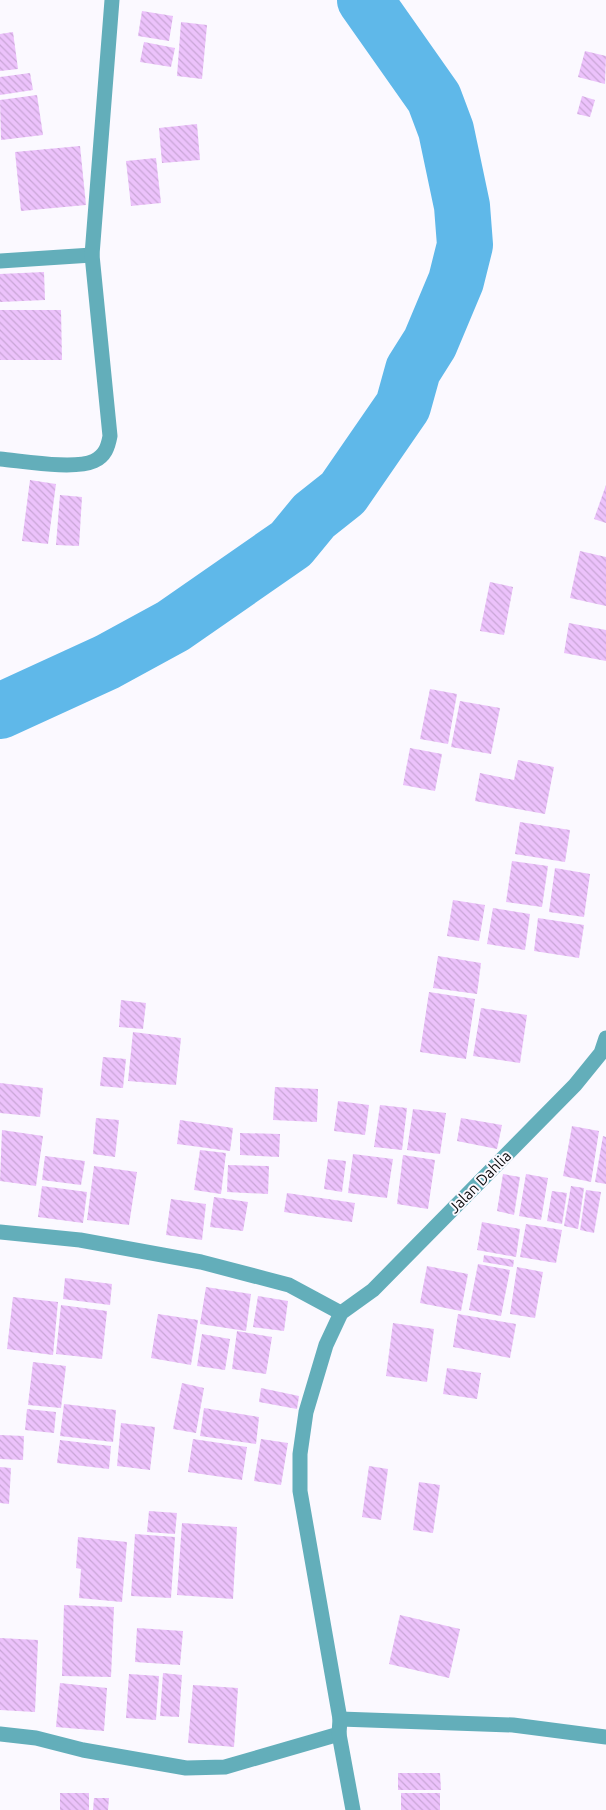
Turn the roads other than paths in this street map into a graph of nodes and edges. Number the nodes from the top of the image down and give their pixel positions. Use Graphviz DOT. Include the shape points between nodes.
graph roads {
  1 [pos="112,0"];
  2 [pos="92,255"];
  3 [pos="0,261"];
  4 [pos="0,460"];
  5 [pos="606,1038"];
  6 [pos="0,1232"];
  7 [pos="340,1314"];
  8 [pos="340,1727"];
  9 [pos="0,1734"];
  10 [pos="606,1737"];
  11 [pos="353,1810"];
  1 -- 2 [label="street"];
  2 -- 3 [label="street"];
  2 -- 4 [label="street" via="110,436 107,450 94,461 76,465"];
  5 -- 7 [label="street, Jalan Dahlia" via="601,1053 575,1085 373,1290"];
  6 -- 7 [label="street" via="80,1240 201,1262 289,1285"];
  7 -- 8 [label="street" via="326,1345 306,1412 300,1454 300,1491"];
  8 -- 9 [label="street" via="225,1767 186,1768 83,1750 36,1738"];
  8 -- 10 [label="street" via="513,1724"];
  8 -- 11 [label="street"];
}
